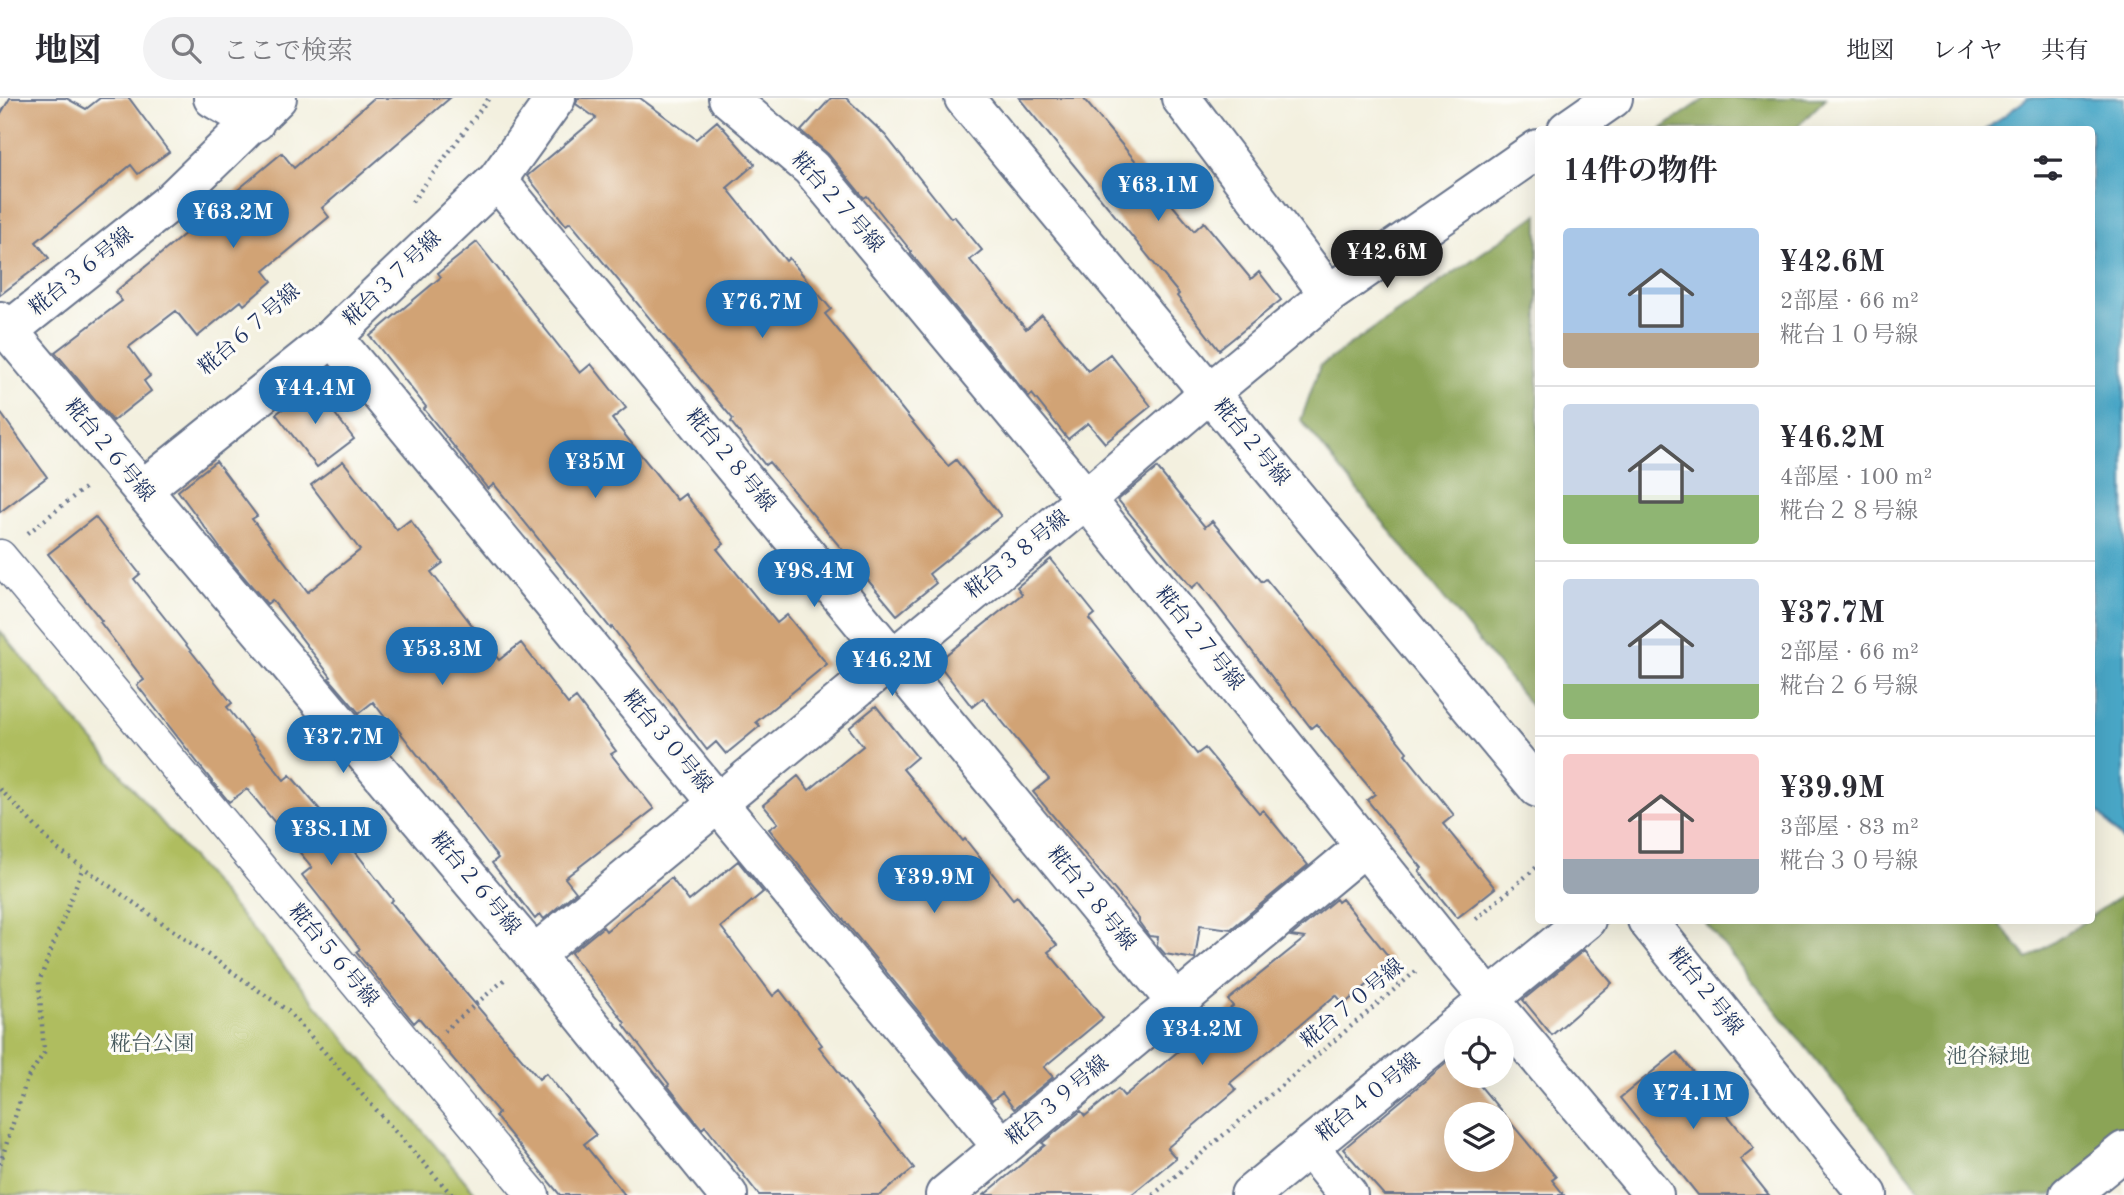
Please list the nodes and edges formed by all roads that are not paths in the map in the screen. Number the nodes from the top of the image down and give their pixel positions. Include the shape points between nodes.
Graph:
1 (213, 98) edge
2 (556, 98) edge
3 (728, 98) edge
4 (964, 98) edge
5 (1181, 98) edge
6 (1613, 98) edge
7 (266, 110) edge
8 (1573, 126) edge
9 (1535, 151) edge
10 (497, 180) junction
11 (1329, 294) junction
12 (4, 326) edge
13 (333, 337) junction
14 (1209, 393) junction
15 (142, 490) junction
16 (1086, 499) junction
17 (11, 547) edge
18 (893, 657) junction
19 (1535, 784) edge
20 (719, 804) junction
21 (1365, 846) junction
22 (1581, 924) edge
23 (1650, 924) edge
24 (534, 955) junction
25 (1489, 999) junction
26 (1176, 1002) junction
27 (1002, 1147) junction
28 (1309, 1147) junction
29 (2124, 1152) edge
30 (2072, 1194) edge
31 (533, 1195) edge
32 (727, 1195) edge
33 (945, 1195) edge
34 (1250, 1195) edge
35 (1348, 1195) edge
36 (1654, 1195) edge
37 (1868, 1195) edge

1 - 7 street
2 - 10 street, 糀台３７号線
3 - 16 street, 糀台２７号線 via 811,168
4 - 14 street, 糀台２号線
5 - 11 street
6 - 8 street
7 - 12 street, 糀台３６号線 via 169,203
9 - 11 street, 糀台３８号線
10 - 13 street, 糀台３７号線
10 - 18 street, 糀台２８号線
11 - 14 street, 糀台３８号線
12 - 15 street, 糀台２６号線
13 - 15 street, 糀台３７号線
13 - 20 street, 糀台３０号線
14 - 16 street, 糀台３８号線
14 - 19 street, 糀台２号線
15 - 24 street, 糀台２６号線
16 - 18 street, 糀台３８号線
16 - 21 street, 糀台２７号線
17 - 31 street, 糀台５６号線 via 415,1055
18 - 20 street, 糀台３８号線
18 - 26 street, 糀台２８号線
20 - 24 street, 糀台３８号線
20 - 27 street, 糀台３０号線
21 - 25 street, 糀台２７号線
21 - 26 street, 糀台３９号線
22 - 25 street, 糀台４０号線
23 - 37 street, 糀台２号線
24 - 32 street, 糀台２６号線
25 - 28 street, 糀台４０号線
25 - 36 street, 糀台２７号線
26 - 27 street, 糀台３９号線
27 - 33 street, 糀台３９号線
28 - 34 street, 糀台４０号線
28 - 35 street
29 - 30 street

